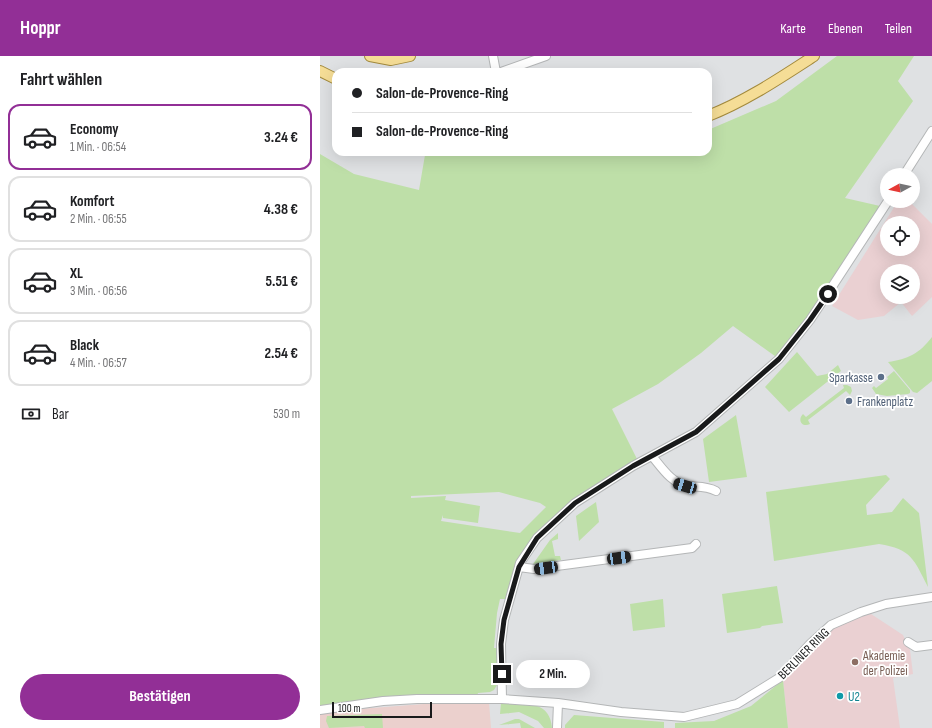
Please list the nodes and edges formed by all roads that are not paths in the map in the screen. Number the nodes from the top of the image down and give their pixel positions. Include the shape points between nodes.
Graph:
1 (370, 56) edge
2 (410, 56) edge
3 (493, 56) edge
4 (546, 56) edge
5 (814, 56) edge
6 (495, 68) edge
7 (512, 68) edge
8 (320, 70) edge
9 (332, 78) edge
10 (712, 114) edge
11 (932, 131) edge
12 (908, 168) edge
13 (883, 208) edge
14 (652, 456) junction
15 (716, 491) dead end
16 (696, 544) dead end
17 (519, 567) junction
18 (932, 597) edge
19 (908, 642) dead end
20 (932, 645) edge
21 (502, 699) junction
22 (558, 703) junction
23 (320, 710) edge
24 (557, 728) edge

1 - 2 main road via 392,60
3 - 6 street
4 - 7 street
5 - 10 main road via 759,91
8 - 9 main road
11 - 12 street
13 - 14 street via 810,320 779,359 696,432
14 - 15 street via 677,484
14 - 17 street via 575,503 537,538
16 - 17 street via 692,548 530,570
17 - 21 street via 504,620 501,644
18 - 22 street, BERLINER RING via 886,604 831,625 779,678 737,704 684,717
19 - 20 street via 916,647
21 - 22 street, BERLINER RING
21 - 23 street, BERLINER RING via 417,699
22 - 24 street

